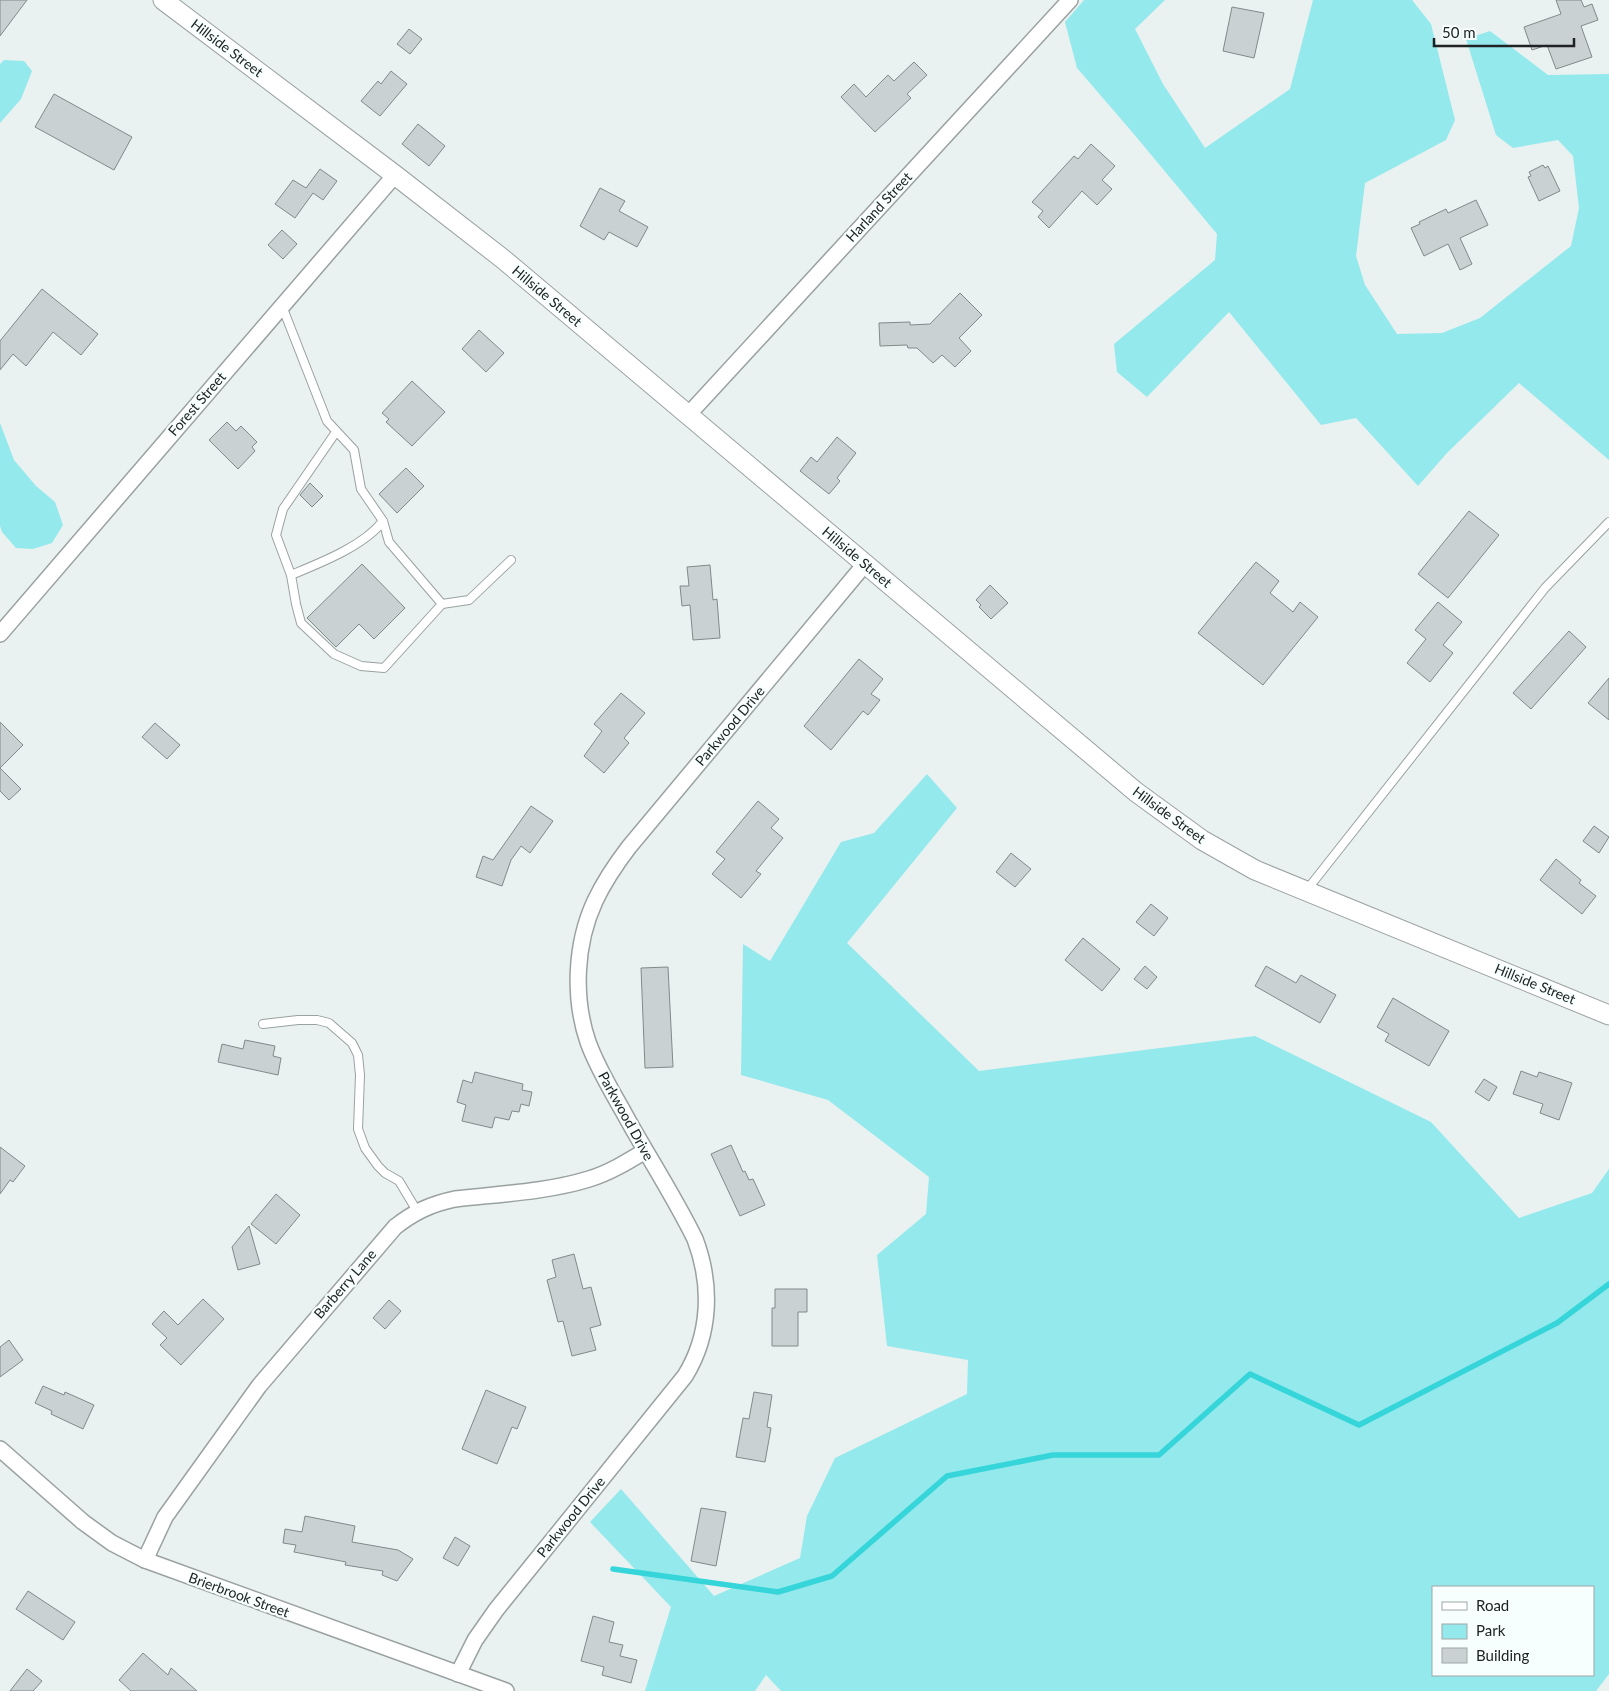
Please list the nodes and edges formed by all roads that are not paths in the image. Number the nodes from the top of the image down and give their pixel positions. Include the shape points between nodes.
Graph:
1 (163, 0) edge
2 (1070, 0) edge
3 (395, 174) junction
4 (282, 306) junction
5 (688, 415) junction
6 (336, 432) junction
7 (384, 521) junction
8 (1609, 522) edge
9 (510, 560) dead end
10 (865, 564) junction
11 (291, 575) junction
12 (442, 604) junction
13 (0, 634) edge
14 (1306, 891) junction
15 (1609, 1015) edge
16 (263, 1024) dead end
17 (645, 1151) junction
18 (417, 1211) junction
19 (0, 1449) edge
20 (146, 1560) junction
21 (458, 1674) junction
22 (506, 1691) edge

1 - 3 street, Hillside Street
2 - 5 street, Harland Street
3 - 4 street, Forest Street
3 - 5 street, Hillside Street via 510,265
4 - 6 lane via 326,421
4 - 13 street, Forest Street
5 - 10 street, Hillside Street
6 - 7 lane via 354,450 361,489
6 - 11 lane via 283,509 276,535
7 - 11 lane via 375,532 327,560
7 - 12 lane via 389,542
8 - 14 lane via 1545,588
9 - 12 lane via 470,600
10 - 14 street, Hillside Street via 1136,792 1184,828 1255,870
10 - 17 street, Parkwood Drive via 629,847 604,884 587,920 578,974 583,1026 602,1074
11 - 12 lane via 301,623 334,654 361,666 384,668
14 - 15 street, Hillside Street
16 - 18 lane via 317,1020 329,1023 352,1043 358,1054 358,1129 363,1142 378,1166 399,1181
17 - 18 street, Barberry Lane via 589,1179 455,1199
17 - 21 street, Parkwood Drive via 700,1252 706,1284 704,1332 700,1347 675,1390 485,1624
18 - 20 street, Barberry Lane via 384,1238 259,1386 174,1503 157,1531
19 - 20 street, Brierbrook Street via 83,1522 112,1543
20 - 21 street, Brierbrook Street
21 - 22 street, Brierbrook Street

